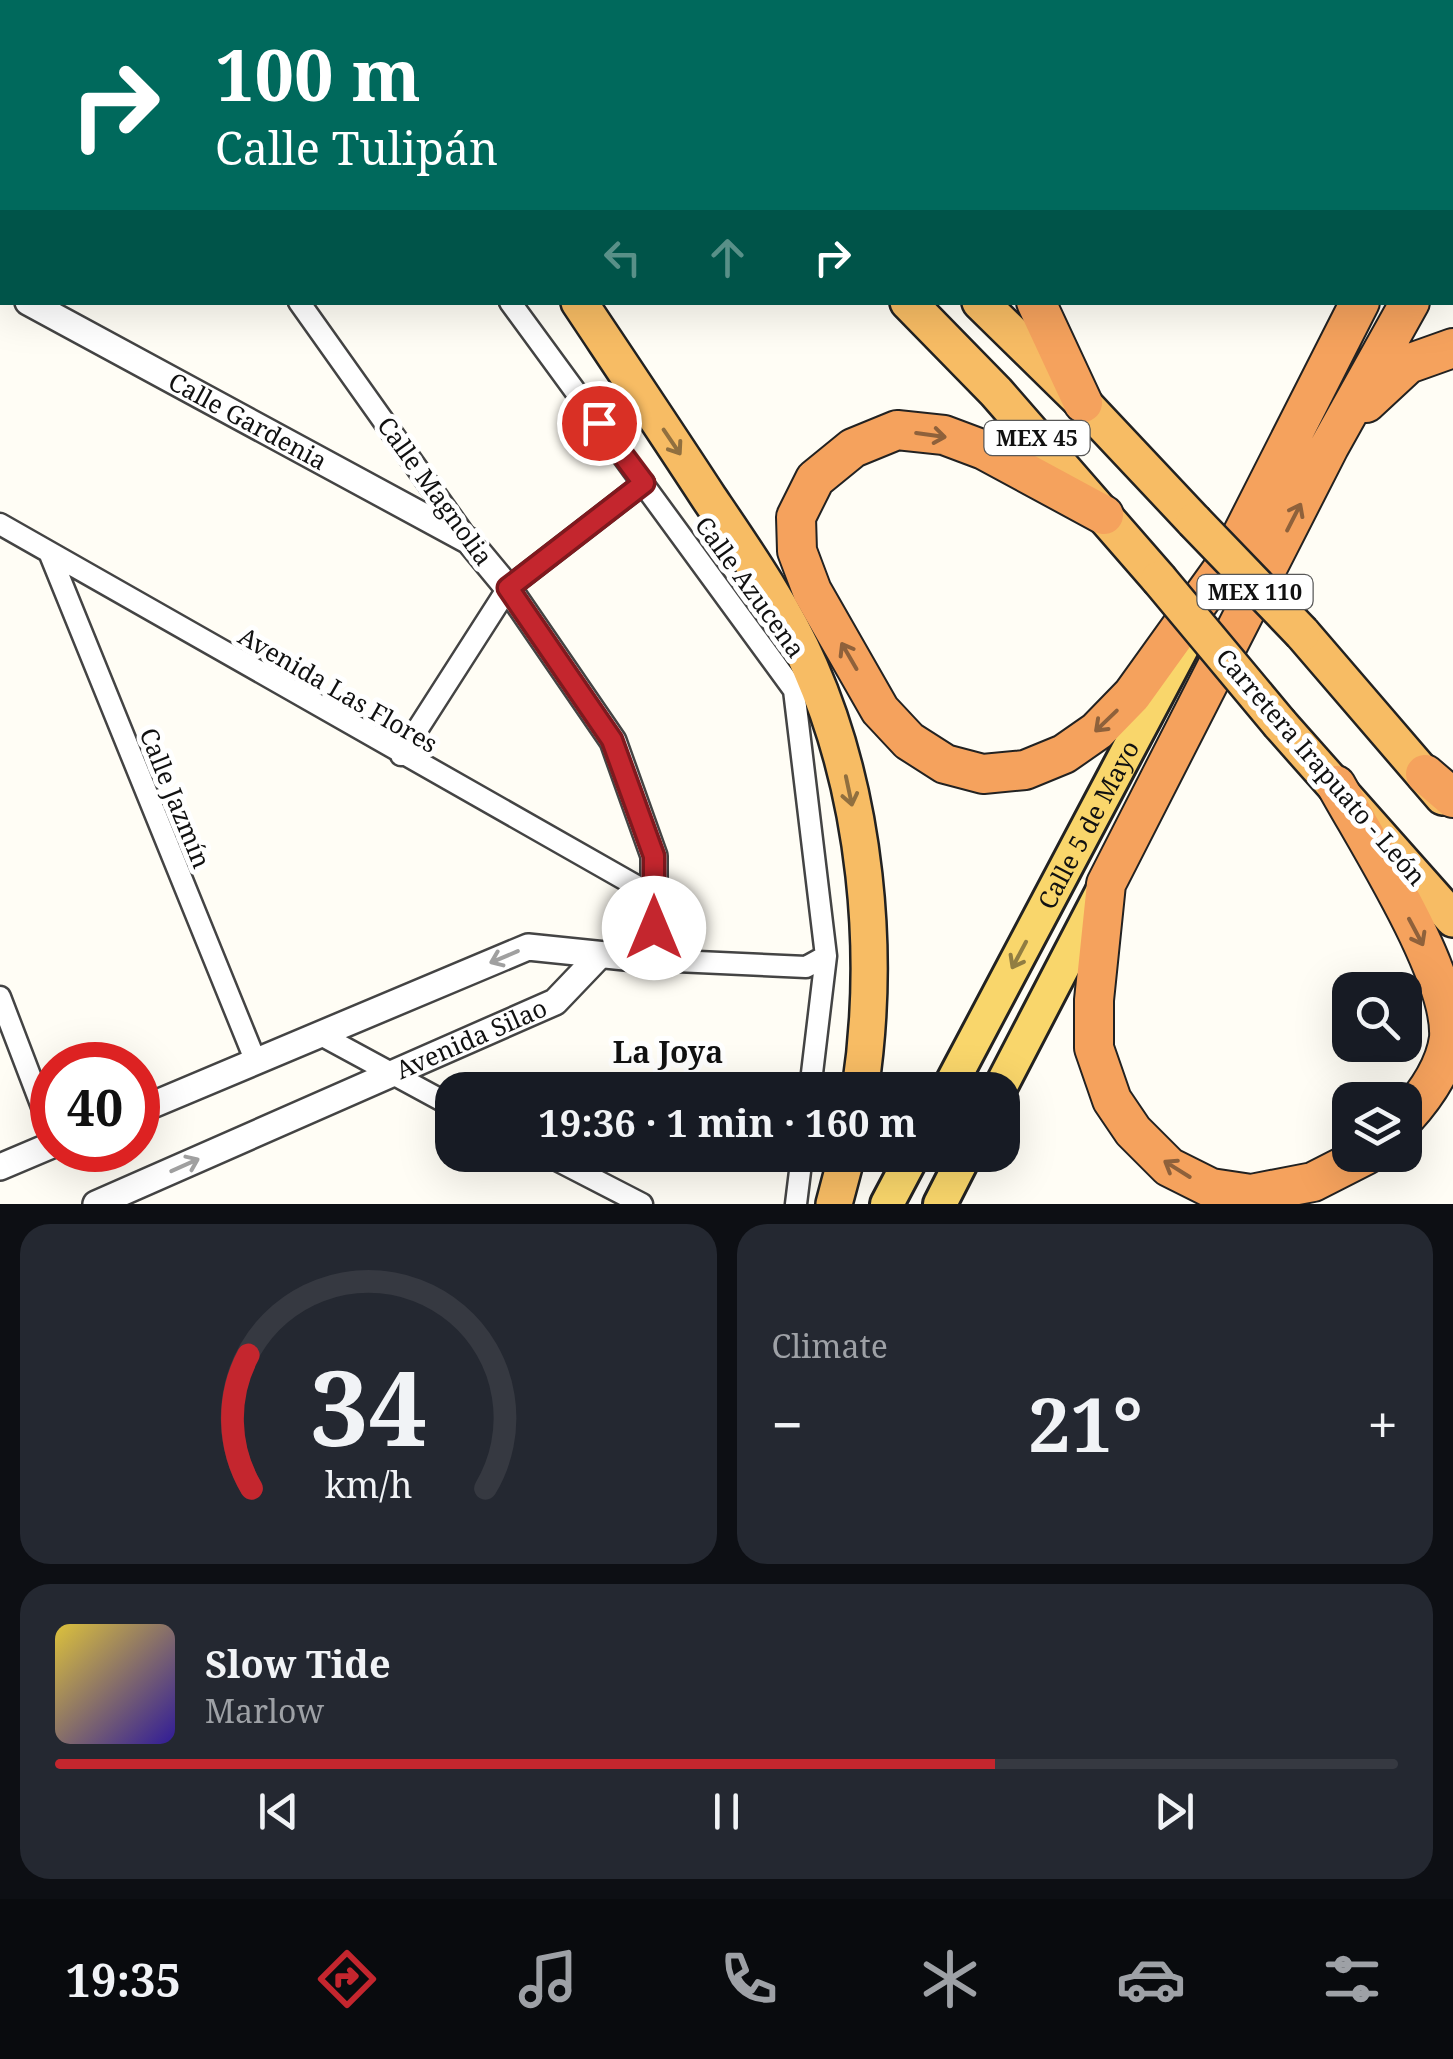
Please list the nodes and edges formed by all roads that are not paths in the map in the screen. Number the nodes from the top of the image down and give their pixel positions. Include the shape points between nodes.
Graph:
1 (34, 305) edge
2 (301, 305) edge
3 (512, 305) edge
4 (581, 305) edge
5 (911, 305) edge
6 (983, 305) edge
7 (1037, 305) edge
8 (1333, 305) edge
9 (1358, 305) edge
10 (1408, 305) edge
11 (1452, 347) edge
12 (1084, 403) junction
13 (1291, 433) junction
14 (1330, 447) junction
15 (644, 483) junction
16 (1104, 515) junction
17 (5, 532) edge
18 (469, 542) junction
19 (49, 552) junction
20 (1228, 560) junction
21 (508, 588) junction
22 (402, 755) junction
23 (1336, 785) junction
24 (1439, 786) edge
25 (1453, 809) edge
26 (1106, 884) junction
27 (654, 896) junction
28 (1453, 919) edge
29 (826, 956) junction
30 (598, 958) junction
31 (654, 960) junction
32 (0, 997) edge
33 (321, 1035) junction
34 (256, 1062) junction
35 (812, 1072) edge
36 (861, 1072) edge
37 (958, 1072) edge
38 (1008, 1072) edge
39 (390, 1074) junction
40 (30, 1075) edge
41 (435, 1097) edge
42 (1422, 1099) edge
43 (160, 1102) edge
44 (30, 1155) edge
45 (0, 1167) edge
46 (580, 1172) edge
47 (800, 1172) edge
48 (842, 1172) edge
49 (905, 1172) edge
50 (956, 1172) edge
51 (1333, 1172) edge
52 (96, 1204) edge
53 (642, 1204) edge
54 (796, 1204) edge
55 (834, 1204) edge
56 (888, 1204) edge
57 (940, 1204) edge

1 - 18 street, Calle Gardenia
2 - 18 street, Calle Magnolia
3 - 15 street, Calle Azucena
4 -> 36 highway via 771,595 809,664 837,737 864,899 868,979
5 - 16 highway, Carretera Irapuato - León / MEX 45
6 - 12 highway, MEX 45
7 - 12 highway
8 - 13 highway
9 - 13 highway, MEX 110
10 - 14 highway, MEX 110
11 - 14 highway via 1408,364
12 - 24 highway, MEX 45, bridge
13 - 20 highway, MEX 110
26 -> 14 highway, MEX 110
15 - 21 street
15 - 29 street, Calle Azucena via 794,690
20 -> 16 highway via 1132,695 1096,731 1024,770 982,774 909,741 880,710 812,591 798,551 796,517 815,479 853,448 897,430 944,435 984,450
16 - 23 highway, Carretera Irapuato - León / MEX 45, bridge
17 - 19 street, Avenida Las Flores
18 - 21 street, Calle Magnolia
19 - 22 street, Avenida Las Flores
19 - 34 street, Calle Jazmín
20 -> 37 main road, Calle 5 de Mayo
21 - 22 street
21 - 27 street, Calle Magnolia via 612,740 654,856
22 - 27 street, Avenida Las Flores
23 - 28 highway, Carretera Irapuato - León / MEX 45
23 -> 42 highway via 1444,991 1449,1038
24 - 25 highway, MEX 45
26 - 38 main road, Calle 5 de Mayo
51 -> 26 highway via 1251,1194 1210,1188 1169,1167 1132,1130 1112,1100 1094,1048
27 - 31 street, Calle Magnolia
29 - 31 street via 806,967
29 - 35 street, Calle Azucena
30 - 31 street
30 -> 33 street via 528,947
30 - 39 street, Avenida Silao via 555,1002
32 - 40 street
33 - 34 street
33 - 39 street
34 - 43 street
39 - 41 street
52 -> 39 street, Avenida Silao
44 - 45 street
46 - 53 street
47 - 54 street
48 - 55 highway
49 - 56 main road
50 - 57 main road

